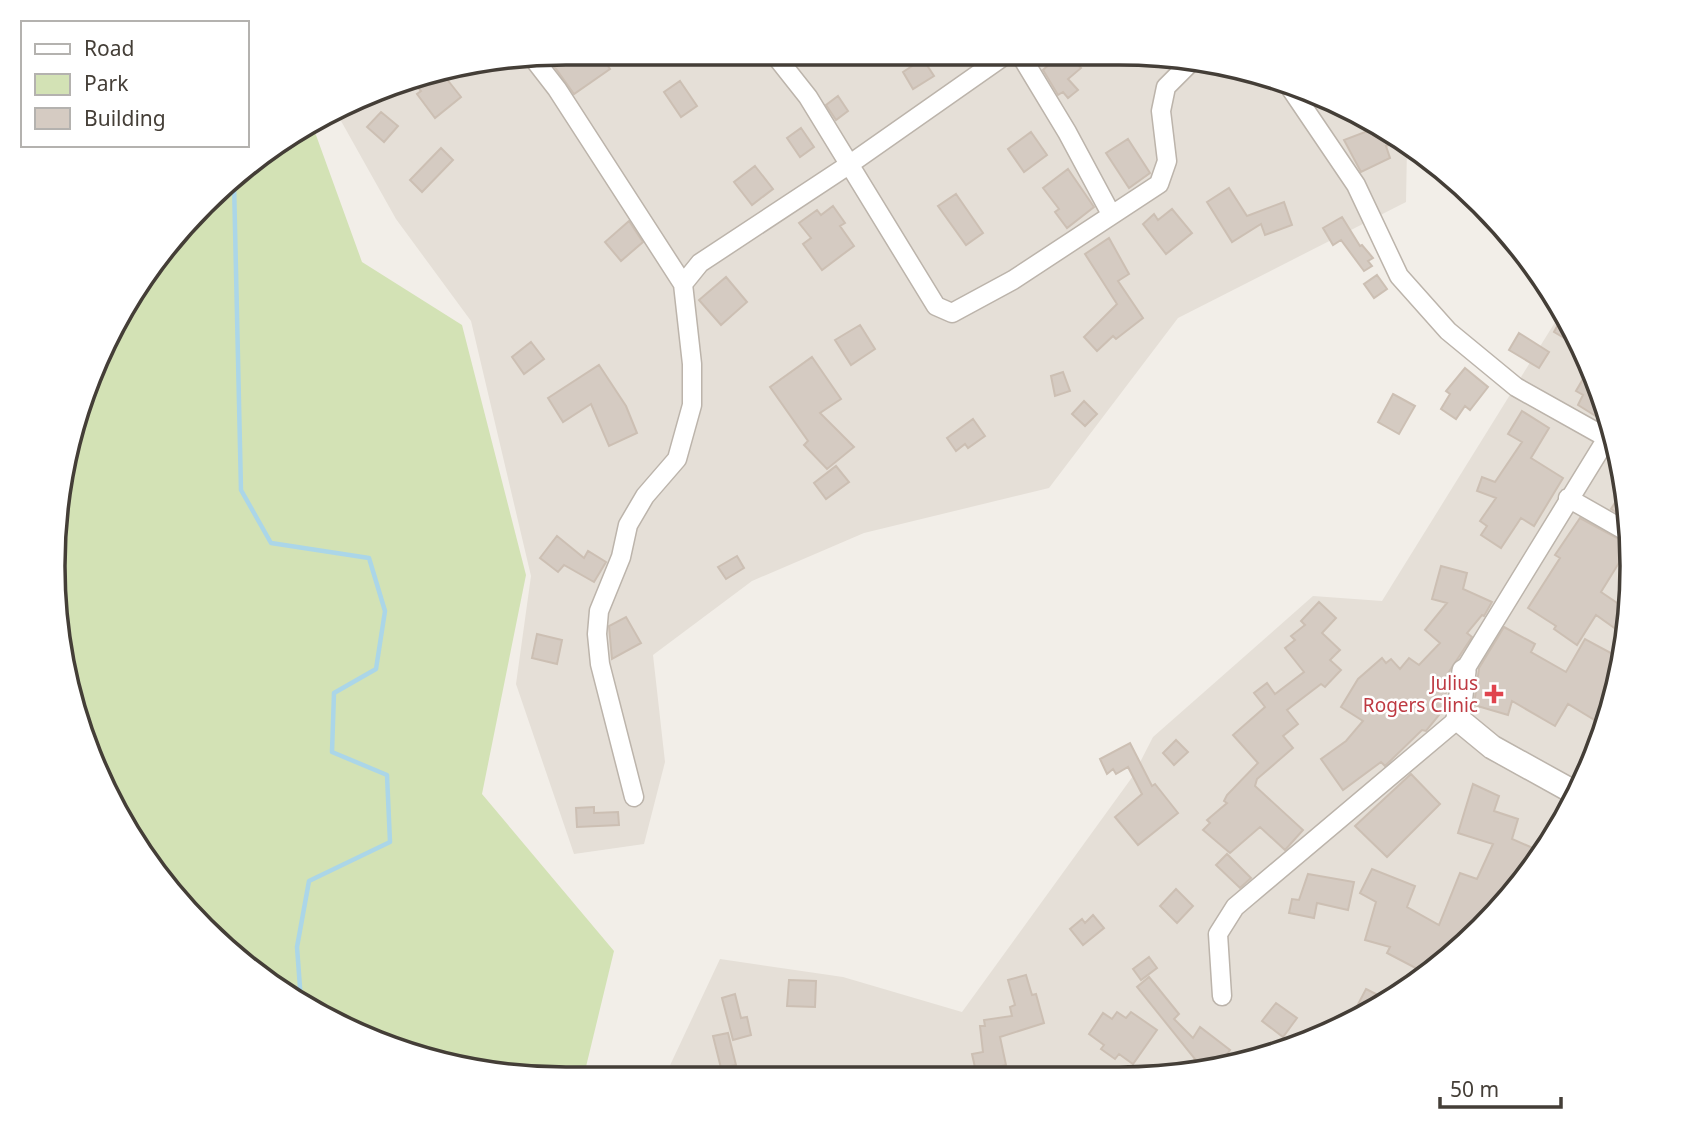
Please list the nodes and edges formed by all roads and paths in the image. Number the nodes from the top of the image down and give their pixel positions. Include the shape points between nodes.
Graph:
1 (782, 65) edge
2 (991, 65) edge
3 (1026, 65) edge
4 (539, 66) edge
5 (1184, 69) edge
6 (1297, 97) edge
7 (850, 164) junction
8 (1111, 214) junction
9 (683, 284) junction
10 (1601, 429) edge
11 (1604, 442) edge
12 (1568, 498) junction
13 (1618, 527) edge
14 (1465, 671) joint
15 (1458, 719) junction
16 (1568, 789) edge
17 (634, 797) dead end
18 (1222, 996) dead end

1 - 7 street
2 - 7 street
3 - 8 street
4 - 9 street
5 - 8 street via 1166,87 1161,111 1167,162 1159,184
6 - 10 street via 1356,185 1399,276 1448,331 1516,387
7 - 8 street via 936,306 952,313 1013,280
7 - 9 street via 699,263
9 - 17 street via 692,405 677,460 645,496 628,525 621,557 599,611 600,664
11 - 12 street
12 - 13 street
12 - 14 street
14 - 15 street
15 - 16 street via 1492,747
15 - 18 street via 1235,907 1218,934

